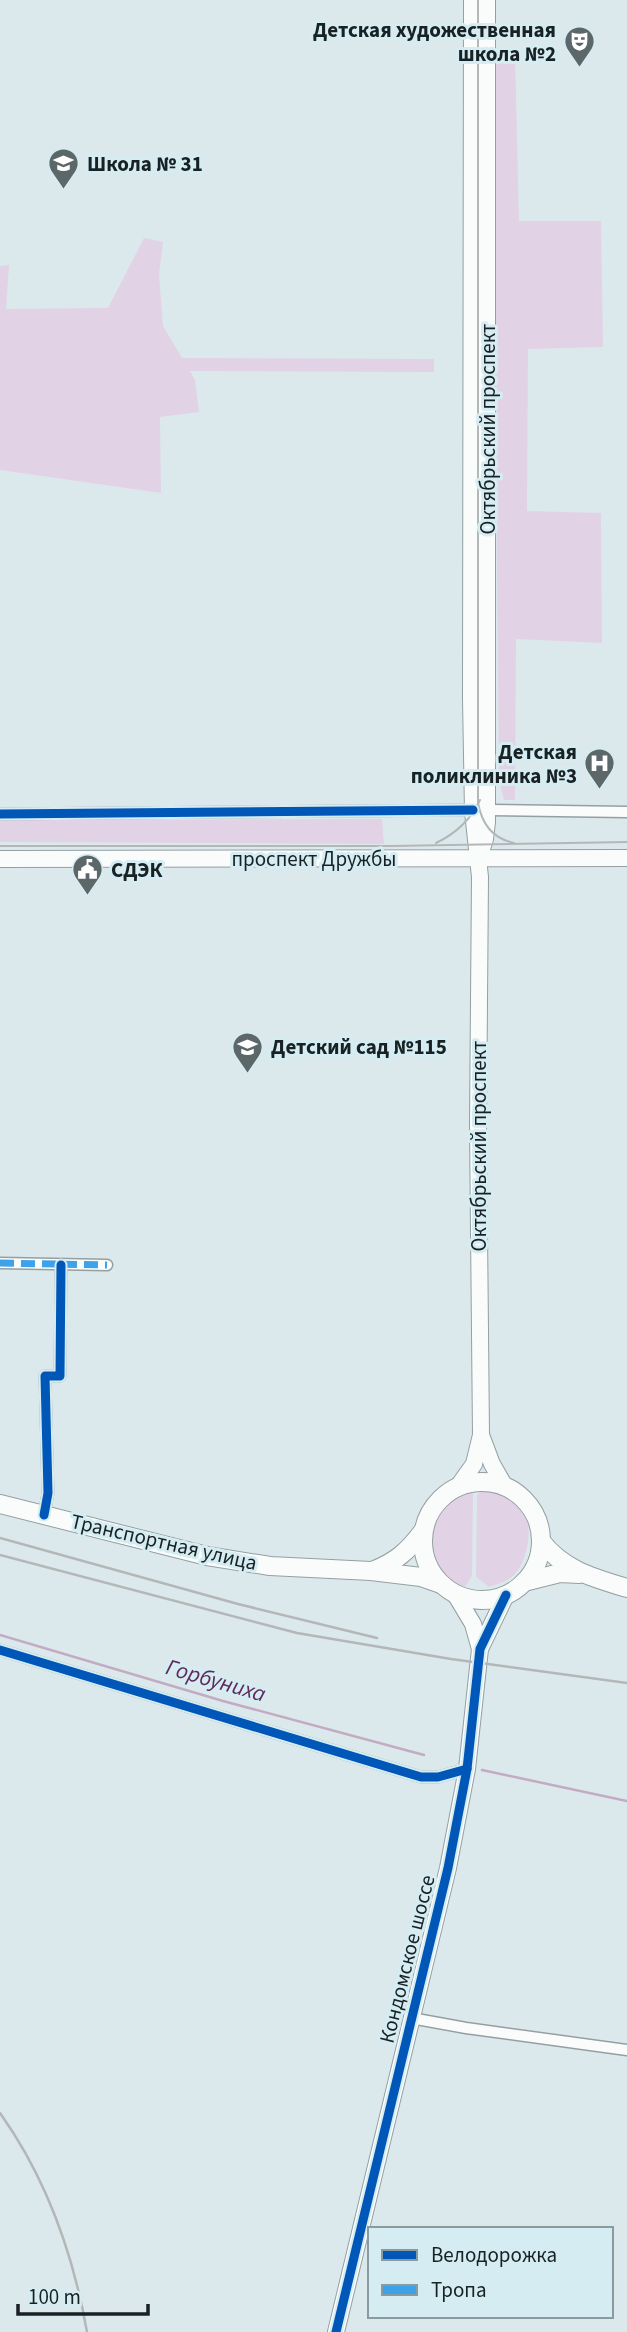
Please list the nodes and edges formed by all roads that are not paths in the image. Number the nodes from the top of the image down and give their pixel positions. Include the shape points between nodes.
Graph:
1 (472, 0) edge
2 (487, 0) edge
3 (480, 810) junction
4 (627, 812) edge
5 (0, 814) edge
6 (479, 857) junction
7 (627, 858) edge
8 (0, 859) edge
9 (0, 1263) edge
10 (61, 1265) junction
11 (107, 1265) dead end
12 (481, 1435) junction
13 (459, 1485) junction
14 (504, 1485) junction
15 (0, 1504) edge
16 (44, 1515) junction
17 (423, 1531) junction
18 (541, 1541) junction
19 (371, 1572) junction
20 (582, 1574) junction
21 (524, 1583) junction
22 (627, 1588) edge
23 (448, 1589) junction
24 (506, 1595) junction
25 (480, 1649) junction
26 (0, 1650) edge
27 (467, 1769) junction
28 (411, 2018) junction
29 (627, 2050) edge
30 (336, 2332) edge

1 - 3 main road, Октябрьский проспект
2 - 3 main road, Октябрьский проспект
3 - 4 street
3 - 5 street
3 - 6 main road, Октябрьский проспект via 485,839
6 - 7 main road, проспект Дружбы
6 - 8 main road, проспект Дружбы
6 - 12 main road, Октябрьский проспект
9 - 10 street
10 - 11 street
10 - 16 street via 60,1376 46,1376 48,1493
12 - 13 main road, Октябрьский проспект via 474,1464
12 - 14 main road, Октябрьский проспект
13 - 14 main road
13 - 17 main road via 429,1512
14 - 18 main road via 531,1507
15 - 16 main road, Транспортная улица
16 - 19 main road, Транспортная улица via 232,1561
17 - 19 main road via 407,1552
17 - 23 main road via 429,1569
18 - 20 main road via 551,1554
18 - 21 main road via 539,1556
19 - 23 main road, Транспортная улица via 421,1577
20 - 21 main road via 560,1573
20 - 22 main road
21 - 24 main road
23 - 24 main road via 471,1599
23 - 25 main road, Кондомское шоссе via 473,1624
24 - 25 main road, Кондомское шоссе
25 - 27 main road, Кондомское шоссе
26 - 27 street via 421,1777
27 - 28 main road, Кондомское шоссе
28 - 29 street
28 - 30 main road, Кондомское шоссе

